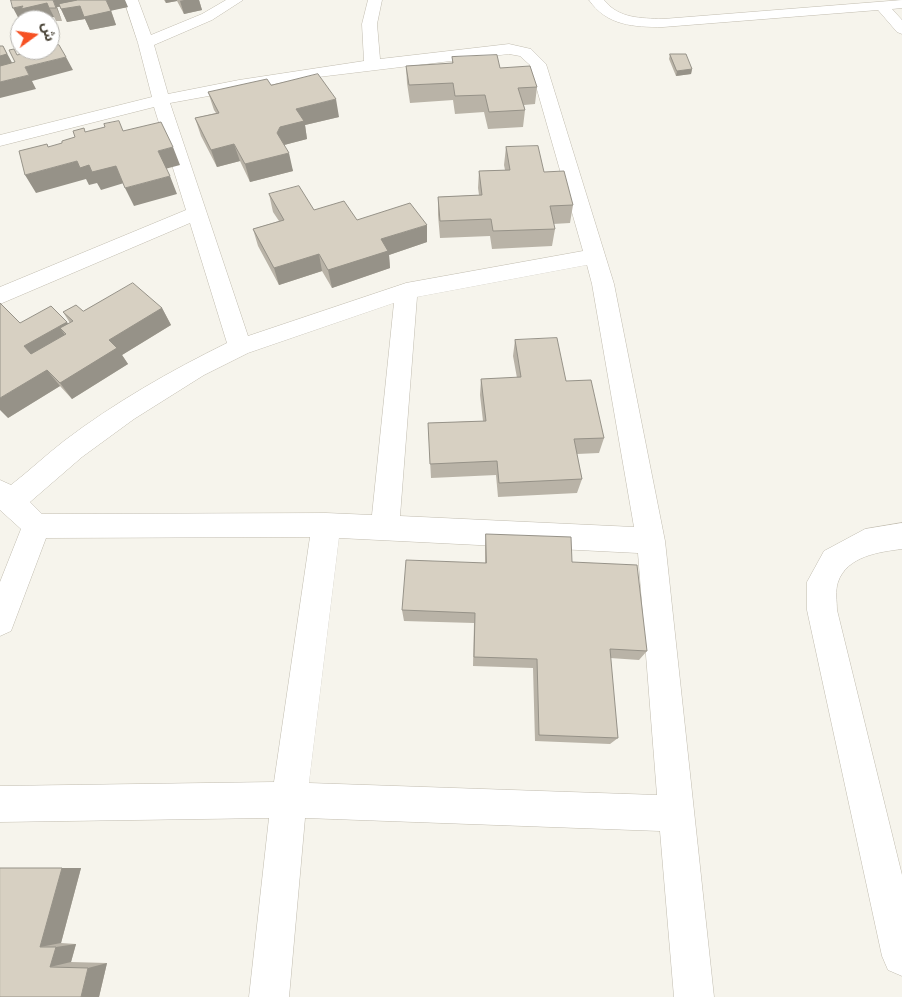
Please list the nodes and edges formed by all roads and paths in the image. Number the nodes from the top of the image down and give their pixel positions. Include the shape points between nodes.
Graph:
1 (131, 0) edge
2 (236, 0) edge
3 (374, 0) edge
4 (596, 0) edge
5 (755, 0) edge
6 (902, 4) edge
7 (881, 5) junction
8 (768, 13) junction
9 (902, 29) edge
10 (146, 43) junction
11 (373, 66) junction
12 (162, 100) junction
13 (0, 141) edge
14 (197, 213) junction
15 (594, 256) junction
16 (406, 291) junction
17 (0, 296) edge
18 (240, 346) junction
19 (5, 497) edge
20 (326, 525) junction
21 (36, 526) junction
22 (385, 526) junction
23 (902, 536) edge
24 (651, 541) junction
25 (0, 621) edge
26 (289, 800) junction
27 (0, 804) edge
28 (676, 814) junction
29 (902, 956) edge
30 (269, 997) edge
31 (694, 997) edge

1 - 10 street
2 - 10 street via 207,17
3 - 11 street via 369,12 368,33
4 - 8 street via 604,12 640,22 663,23
5 - 8 street
6 - 7 street
7 - 8 street
7 - 9 street
10 - 12 street
11 - 12 street via 272,79
11 - 15 street via 510,49 529,52 538,64
12 - 13 street
12 - 14 street
14 - 17 street
14 - 18 street
15 - 16 street
15 - 24 street via 603,284
16 - 18 street
16 - 22 street
18 - 19 street via 125,412
19 - 21 street
20 - 21 street
20 - 22 street
20 - 26 street
21 - 25 street
22 - 24 street
23 - 29 street via 866,542 834,560 822,582 822,610
24 - 28 street
26 - 27 street
26 - 28 street
26 - 30 street
28 - 31 street

